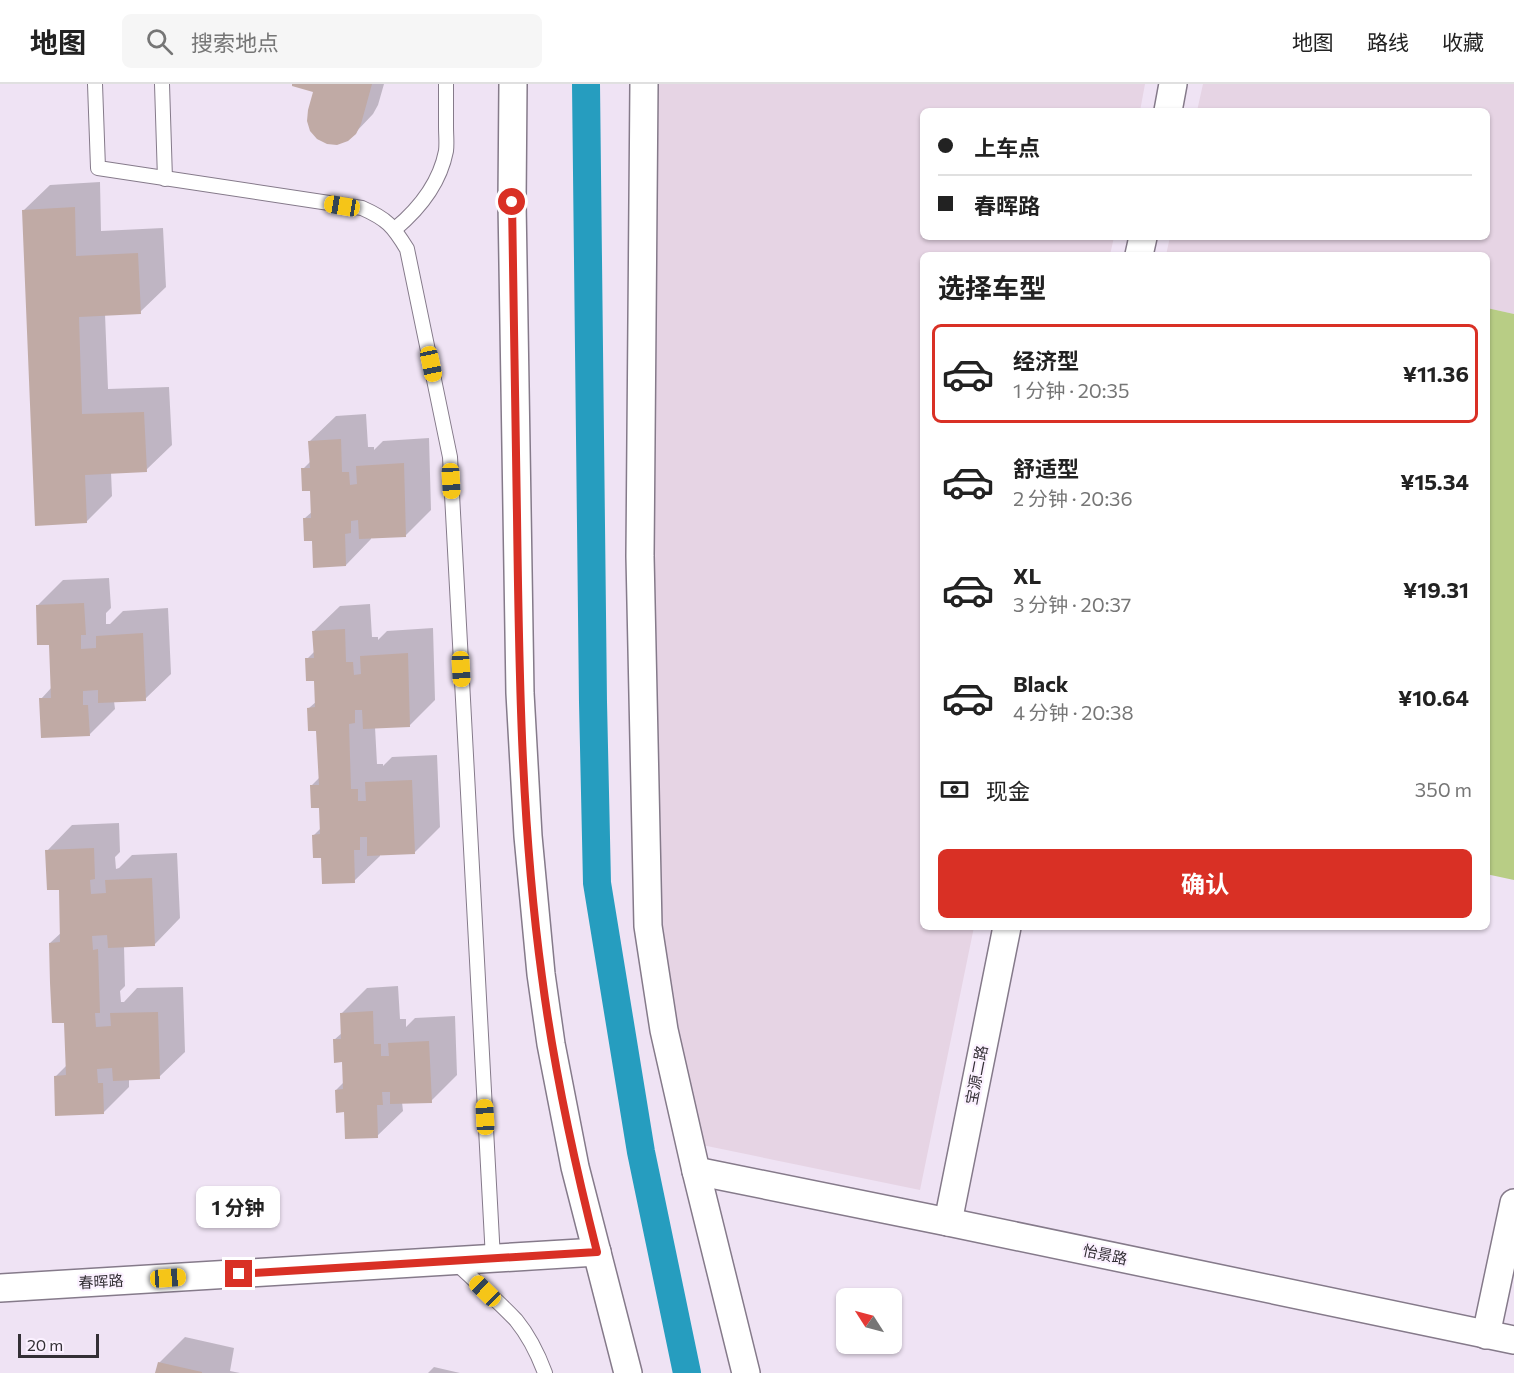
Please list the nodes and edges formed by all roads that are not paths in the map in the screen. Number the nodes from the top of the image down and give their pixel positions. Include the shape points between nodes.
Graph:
1 (95, 84) edge
2 (162, 84) edge
3 (446, 84) edge
4 (513, 84) edge
5 (644, 84) edge
6 (1173, 84) edge
7 (1169, 108) edge
8 (165, 179) junction
9 (395, 229) junction
10 (1005, 930) edge
11 (696, 1171) junction
12 (1514, 1203) edge
13 (948, 1222) junction
14 (597, 1252) junction
15 (493, 1259) junction
16 (455, 1261) junction
17 (0, 1288) edge
18 (1486, 1335) junction
19 (1514, 1340) edge
20 (545, 1373) edge
21 (628, 1373) edge
22 (746, 1373) edge

1 - 8 lane via 98,168
2 - 8 lane
3 - 9 lane via 446,150 441,168 422,202
4 - 14 street via 520,693 528,836 551,1044 575,1167
5 - 11 street via 640,556 648,926 664,1030
6 - 7 street
8 - 9 lane via 362,208
9 - 15 lane via 407,249 450,457
10 - 13 street, 宝源二路
11 - 13 street, 怡景路
11 - 22 street
12 - 18 street
13 - 18 street, 怡景路
14 - 15 street, 春晖路
14 - 21 street
15 - 16 street, 春晖路
16 - 17 street, 春晖路
16 - 20 lane via 516,1320
18 - 19 street, 怡景路

